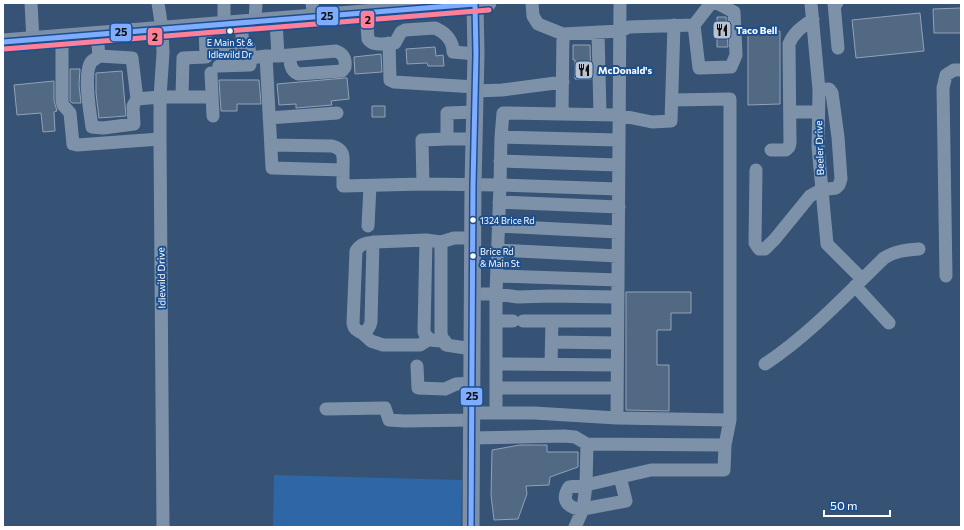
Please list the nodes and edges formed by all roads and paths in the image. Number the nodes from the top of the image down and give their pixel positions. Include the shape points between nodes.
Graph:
1 (31, 3) edge
2 (158, 3) edge
3 (224, 3) edge
4 (256, 3) edge
5 (532, 3) edge
6 (620, 3) edge
7 (711, 3) edge
8 (717, 3) edge
9 (811, 3) edge
10 (837, 3) edge
11 (470, 4) edge
12 (393, 7) edge
13 (343, 9) edge
14 (413, 9) junction
15 (313, 10) edge
16 (366, 13) junction
17 (813, 19) junction
18 (276, 20) junction
19 (248, 22) junction
20 (224, 24) junction
21 (674, 24) junction
22 (694, 25) junction
23 (205, 26) junction
24 (162, 29) junction
25 (414, 30) junction
26 (620, 31) junction
27 (598, 32) junction
28 (97, 34) junction
29 (563, 34) junction
30 (62, 37) junction
31 (33, 40) junction
32 (3, 42) edge
33 (389, 43) junction
34 (219, 48) dead end
35 (838, 48) dead end
36 (246, 52) junction
37 (476, 54) junction
38 (99, 56) junction
39 (278, 56) junction
40 (961, 70) edge
41 (563, 82) junction
42 (475, 89) junction
43 (819, 90) junction
44 (160, 96) junction
45 (182, 97) junction
46 (212, 97) junction
47 (137, 99) junction
48 (672, 100) junction
49 (475, 112) junction
50 (790, 112) junction
51 (818, 112) junction
52 (337, 113) dead end
53 (562, 114) junction
54 (600, 114) junction
55 (618, 114) junction
56 (213, 116) dead end
57 (269, 118) junction
58 (501, 137) junction
59 (160, 138) junction
60 (447, 139) junction
61 (474, 139) junction
62 (618, 140) junction
63 (271, 145) junction
64 (771, 150) dead end
65 (500, 162) junction
66 (618, 165) junction
67 (343, 170) junction
68 (756, 170) dead end
69 (423, 184) junction
70 (473, 185) junction
71 (500, 185) junction
72 (370, 186) junction
73 (618, 189) junction
74 (821, 190) junction
75 (499, 202) junction
76 (619, 207) junction
77 (368, 226) dead end
78 (498, 226) junction
79 (618, 232) junction
80 (473, 238) junction
81 (426, 240) junction
82 (373, 242) junction
83 (441, 242) junction
84 (918, 249) dead end
85 (497, 250) junction
86 (618, 256) junction
87 (496, 276) junction
88 (946, 276) dead end
89 (618, 280) junction
90 (858, 283) junction
91 (472, 294) junction
92 (496, 294) junction
93 (617, 297) junction
94 (496, 321) junction
95 (552, 321) junction
96 (617, 321) junction
97 (889, 323) dead end
98 (362, 333) junction
99 (429, 339) junction
100 (445, 341) junction
101 (552, 342) junction
102 (617, 343) junction
103 (472, 349) junction
104 (496, 364) junction
105 (551, 364) junction
106 (765, 364) dead end
107 (617, 365) junction
108 (417, 366) dead end
109 (472, 383) junction
110 (496, 388) junction
111 (617, 388) junction
112 (326, 409) dead end
113 (496, 413) junction
114 (472, 416) junction
115 (617, 418) junction
116 (730, 420) junction
117 (472, 438) junction
118 (587, 444) junction
119 (725, 445) junction
120 (620, 477) junction
121 (586, 485) junction
122 (583, 509) junction
123 (163, 527) edge
124 (471, 527) edge
125 (575, 527) edge

1 - 31 street
2 - 24 street, Idlewild Drive
3 - 20 street
4 - 19 street
5 - 29 street via 533,16 538,24
6 - 26 street
7 - 22 street
8 - 22 street via 734,12 736,55 731,67 699,68
9 - 17 street, Beeler Drive
10 - 35 street via 834,3
11 - 14 main road
11 - 37 main road
12 - 14 main road
12 - 16 main road
13 - 15 main road
13 - 16 main road
14 - 25 street
15 - 18 main road
16 - 33 street via 370,43
17 - 43 street, Beeler Drive
17 - 50 street via 798,30 789,44
18 - 19 main road
18 - 39 street
19 - 20 main road
19 - 36 street
20 - 23 main road
21 - 22 street
21 - 26 street via 629,27
21 - 48 street
23 - 24 main road
23 - 45 street via 206,57 183,58
24 - 28 main road
24 - 44 street, Idlewild Drive
25 - 33 street via 401,32 395,43
25 - 37 street via 435,28 453,44 452,52
26 - 27 street
26 - 55 street
27 - 29 street
27 - 54 street
28 - 30 main road
28 - 38 street
29 - 41 street
30 - 31 main road
30 - 59 street via 63,105 70,113 73,144
31 - 32 main road
33 - 42 street via 390,80
34 - 36 street
36 - 39 street
36 - 46 street via 250,65 215,70
37 - 42 main road
38 - 47 street via 132,58
38 - 47 street via 92,62 87,84 92,127 134,124 133,106
39 - 57 street
40 - 88 street via 954,70 946,75 942,88
41 - 42 street via 502,90
41 - 53 street
42 - 49 main road
43 - 51 street, Beeler Drive
43 - 74 street via 829,89 832,92 841,179 836,188
44 - 45 street
44 - 47 street
44 - 59 street, Idlewild Drive
45 - 46 street
46 - 56 street
48 - 55 street via 671,121 652,122
48 - 116 street via 730,99
49 - 60 street via 447,113
49 - 61 main road
50 - 51 street
50 - 64 street via 789,147 786,150
51 - 74 street, Beeler Drive
52 - 57 street
53 - 54 street
53 - 58 street via 503,114
54 - 55 street
55 - 62 street
57 - 63 street
58 - 62 street
58 - 65 street
59 - 123 street, Idlewild Drive
60 - 61 street
60 - 69 street via 422,140
61 - 70 main road
62 - 66 street
63 - 67 street via 338,147 343,154
63 - 67 street via 272,168
65 - 66 street
65 - 71 street
66 - 73 street
67 - 72 street via 343,186
68 - 74 street via 754,233 755,244 759,249 765,249 810,196
69 - 70 street
69 - 72 street
70 - 71 street
70 - 80 main road
71 - 73 street
71 - 75 street
72 - 77 street
73 - 76 street
74 - 90 street, Beeler Drive via 827,244
75 - 76 street
75 - 78 street
76 - 79 street
78 - 79 street
78 - 85 street
79 - 86 street
80 - 83 street via 454,238
80 - 91 main road
81 - 82 street
81 - 83 street
81 - 99 street via 424,332
82 - 98 street via 371,322 367,331
82 - 98 street via 359,246 356,251 353,322 356,331
83 - 100 street via 442,335
84 - 90 street via 892,253
85 - 86 street
85 - 87 street
86 - 89 street
87 - 89 street
87 - 92 street
89 - 93 street
90 - 97 street, Beeler Drive
90 - 106 street via 803,335
91 - 92 street
91 - 103 main road
92 - 93 street via 518,297
92 - 94 street
93 - 96 street
94 - 95 street
94 - 104 street
95 - 96 street
95 - 101 street
96 - 102 street
98 - 99 street via 371,341 383,345 420,345
99 - 100 street
100 - 103 street via 446,345
101 - 102 street
101 - 105 street
102 - 107 street
103 - 109 main road
104 - 105 street
104 - 110 street
105 - 107 street
107 - 111 street
108 - 109 street via 418,388 445,388
109 - 114 main road
110 - 111 street
110 - 113 street
111 - 115 street
112 - 114 street via 385,408 389,420 404,422
113 - 114 street
113 - 115 street
114 - 117 main road
115 - 116 street
116 - 119 street
117 - 118 street via 564,436 575,437
117 - 124 main road
118 - 119 street
118 - 121 street
119 - 120 street via 724,470 651,470
120 - 121 street
120 - 122 street via 626,501
121 - 122 street
121 - 122 street via 568,487 565,492 569,505 575,509
122 - 125 street

